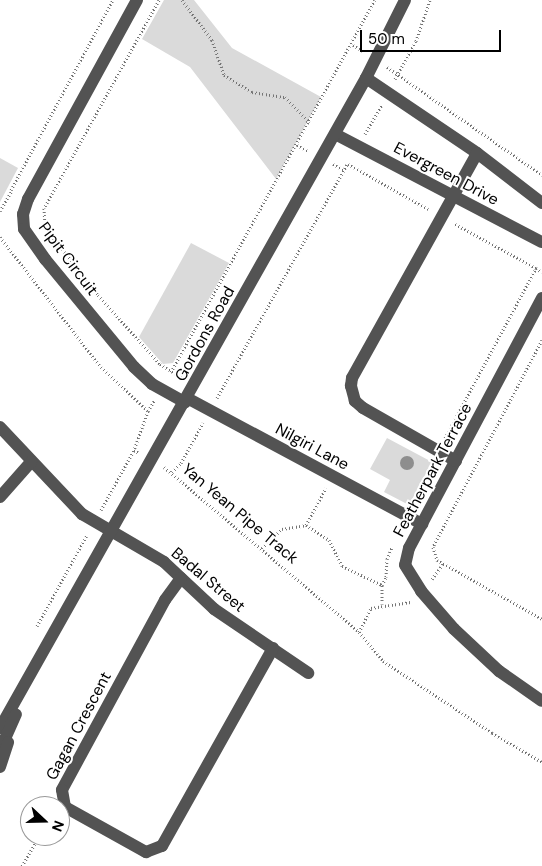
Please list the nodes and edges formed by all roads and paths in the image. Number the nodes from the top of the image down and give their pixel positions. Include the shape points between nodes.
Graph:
1 (113, 0) edge
2 (137, 0) edge
3 (159, 0) edge
4 (182, 0) edge
5 (375, 0) edge
6 (405, 0) edge
7 (430, 0) edge
8 (377, 60) junction
9 (398, 74) junction
10 (366, 78) junction
11 (389, 92) junction
12 (309, 122) junction
13 (335, 134) junction
14 (358, 146) junction
15 (477, 153) junction
16 (348, 164) junction
17 (542, 175) edge
18 (11, 190) dead end
19 (452, 197) junction
20 (542, 203) edge
21 (442, 217) junction
22 (0, 237) edge
23 (542, 242) edge
24 (536, 268) junction
25 (542, 272) edge
26 (542, 298) edge
27 (542, 340) edge
28 (239, 358) dead end
29 (171, 371) junction
30 (195, 384) junction
31 (161, 390) junction
32 (186, 400) junction
33 (148, 411) junction
34 (0, 427) edge
35 (134, 450) junction
36 (438, 451) junction
37 (153, 460) junction
38 (456, 461) junction
39 (32, 462) junction
40 (333, 476) junction
41 (0, 497) edge
42 (94, 522) junction
43 (422, 524) junction
44 (306, 525) junction
45 (110, 531) junction
46 (262, 548) junction
47 (181, 578) junction
48 (421, 591) junction
49 (382, 604) junction
50 (542, 619) edge
51 (359, 632) junction
52 (33, 634) dead end
53 (273, 648) junction
54 (308, 672) dead end
55 (29, 682) junction
56 (542, 701) edge
57 (20, 704) junction
58 (0, 728) edge
59 (0, 750) edge
60 (542, 762) edge
61 (0, 767) edge
62 (33, 846) edge
63 (22, 866) edge

1 - 18 path
2 - 31 street, Pipit Circuit via 23,214 24,228 45,259 134,367
3 - 29 path via 44,208 45,227 98,295 160,364
4 - 12 path via 212,40 224,75 252,92 285,98
5 - 12 path
6 - 8 street, Gordons Road
7 - 9 path via 416,42
8 - 9 path
8 - 10 street, Gordons Road
9 - 11 path
9 - 17 path
10 - 11 street, Evergreen Drive
10 - 13 street, Gordons Road
11 - 14 path
11 - 15 street, Evergreen Drive
12 - 29 path
13 - 14 street, Evergreen Drive
13 - 30 street, Gordons Road
14 - 16 path
14 - 19 street, Evergreen Drive
15 - 19 street
15 - 20 street, Evergreen Drive
16 - 21 path
16 - 28 path
19 - 21 street
19 - 23 street, Evergreen Drive
21 - 24 path
21 - 36 street via 352,378 351,386 356,401 363,408
22 - 33 path via 101,367
24 - 25 path
24 - 36 path
26 - 38 street, Featherpark Terrace
27 - 50 path via 433,547 438,560
29 - 30 path
29 - 31 path
30 - 32 street, Gordons Road
31 - 32 street, Pipit Circuit
31 - 33 path
32 - 37 street, Gordons Road
32 - 40 street, Nilgiri Lane
33 - 35 path
34 - 39 street, Badal Street
35 - 37 path, Yan Yean Pipe Track
35 - 42 path
36 - 38 street
37 - 45 street, Gordons Road
37 - 46 path, Yan Yean Pipe Track via 176,475
38 - 43 street, Featherpark Terrace
39 - 41 street
39 - 42 street, Badal Street via 58,492
40 - 43 street, Nilgiri Lane
40 - 44 path
42 - 45 street, Badal Street
42 - 52 path
43 - 48 street, Featherpark Terrace via 409,548 405,566
44 - 46 path via 282,529
44 - 49 path via 329,540 342,566 382,585
45 - 47 street, Badal Street via 164,562
45 - 55 street, Gordons Road
46 - 51 path, Yan Yean Pipe Track
47 - 53 street, Badal Street via 214,610
47 - 53 street, Gagan Crescent via 165,600 62,790 65,807 146,852 162,846
48 - 49 path via 410,603
48 - 56 street, Featherpark Terrace via 481,655
49 - 51 path via 371,608
51 - 60 path, Yan Yean Pipe Track via 383,661
53 - 54 street, Badal Street
55 - 57 street, Gordons Road
55 - 58 street, Gordons Road
57 - 59 street, Gordons Road
57 - 61 street
62 - 63 path

